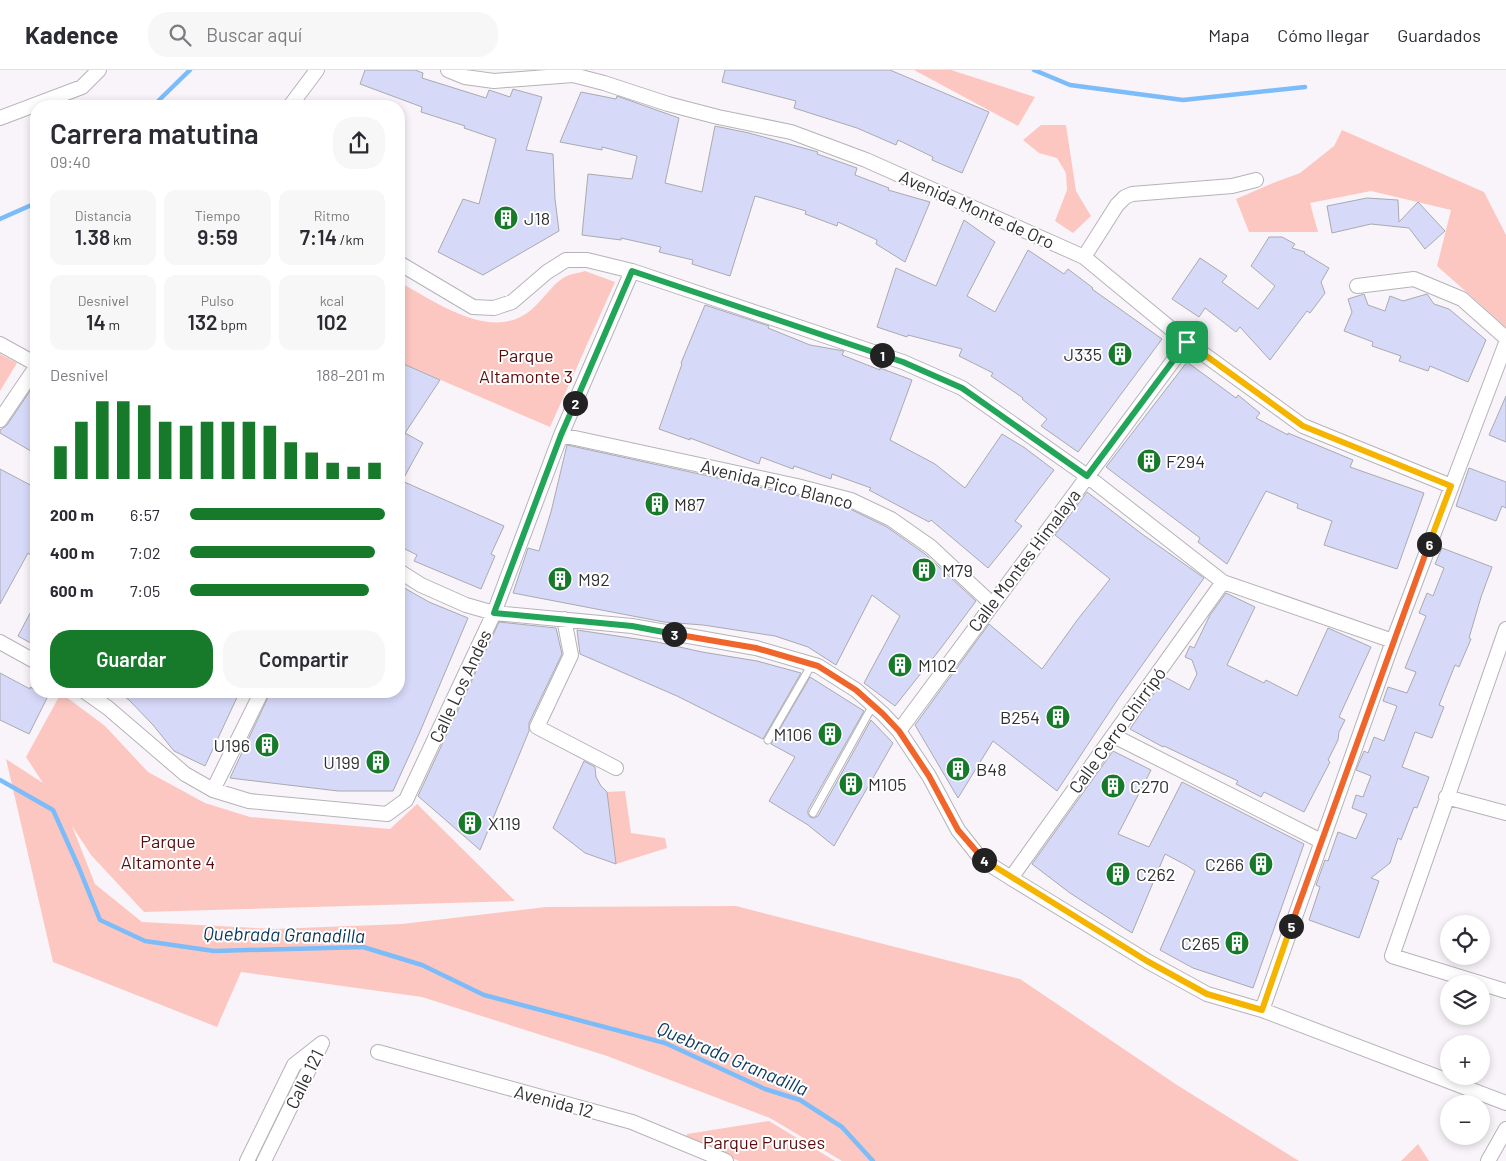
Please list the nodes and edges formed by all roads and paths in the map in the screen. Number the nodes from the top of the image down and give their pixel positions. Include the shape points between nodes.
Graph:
1 (99, 70) edge
2 (317, 70) edge
3 (448, 70) edge
4 (46, 100) edge
5 (294, 100) edge
6 (30, 106) edge
7 (0, 118) edge
8 (1256, 180) dead end
9 (1084, 257) junction
10 (405, 267) edge
11 (632, 271) junction
12 (1357, 286) dead end
13 (1506, 338) edge
14 (1187, 342) junction
15 (1506, 343) edge
16 (0, 344) edge
17 (30, 362) edge
18 (30, 374) edge
19 (0, 420) edge
20 (561, 435) junction
21 (1087, 476) junction
22 (1451, 486) junction
23 (405, 575) edge
24 (1223, 582) junction
25 (992, 604) junction
26 (494, 613) junction
27 (564, 619) junction
28 (1505, 633) edge
29 (1393, 641) junction
30 (0, 642) edge
31 (30, 659) edge
32 (812, 664) junction
33 (94, 698) edge
34 (259, 698) edge
35 (873, 705) junction
36 (899, 731) junction
37 (1114, 736) junction
38 (768, 740) dead end
39 (616, 768) dead end
40 (213, 790) junction
41 (1446, 796) junction
42 (814, 813) dead end
43 (1506, 813) edge
44 (1321, 840) junction
45 (1010, 878) junction
46 (1506, 991) edge
47 (1262, 1010) junction
48 (378, 1052) dead end
49 (1506, 1104) edge
50 (1506, 1129) edge
51 (247, 1161) edge
52 (264, 1161) edge
53 (726, 1161) edge
54 (1488, 1161) edge

1 - 4 street via 82,86
2 - 5 street
3 - 9 street, Avenida Monte de Oro via 465,77 494,81 573,75 668,104 791,132 866,160
6 - 7 street
8 - 9 street via 1232,186 1124,197
9 - 14 street, Avenida Monte de Oro
10 - 11 street via 473,307 494,308 512,302 566,260 587,260
11 - 20 street, Calle Los Andes
11 - 21 street via 903,362 962,388
12 - 13 street via 1414,279 1462,299
14 - 21 street, Calle Montes Himalaya
14 - 22 street, Avenida Monte de Oro via 1303,426
15 - 22 street
16 - 17 street
18 - 19 street
20 - 25 street, Avenida Pico Blanco via 851,500 891,519 931,547
20 - 26 street, Calle Los Andes
21 - 24 street
21 - 25 street, Calle Montes Himalaya
22 - 29 street
23 - 26 street via 466,606
24 - 29 street
24 - 37 street, Calle Cerro Chirripó
25 - 36 street, Calle Montes Himalaya
26 - 27 street
26 - 40 street, Calle Los Andes via 406,800 387,814 250,801
27 - 32 street via 632,626 756,648
27 - 39 street via 571,655 536,727
28 - 41 street
29 - 44 street
30 - 31 street
32 - 35 street via 856,690
32 - 38 lane
33 - 40 street via 185,774
34 - 40 street
35 - 36 street
35 - 42 lane
36 - 45 street via 929,776 958,830 981,859
37 - 44 street
37 - 45 street, Calle Cerro Chirripó
41 - 43 street
41 - 46 street via 1392,956
44 - 47 street
45 - 47 street via 1207,994
47 - 49 street
48 - 53 street, Avenida 12 via 632,1122
50 - 54 street
51 - 52 street, Calle 121 via 294,1065 322,1043

